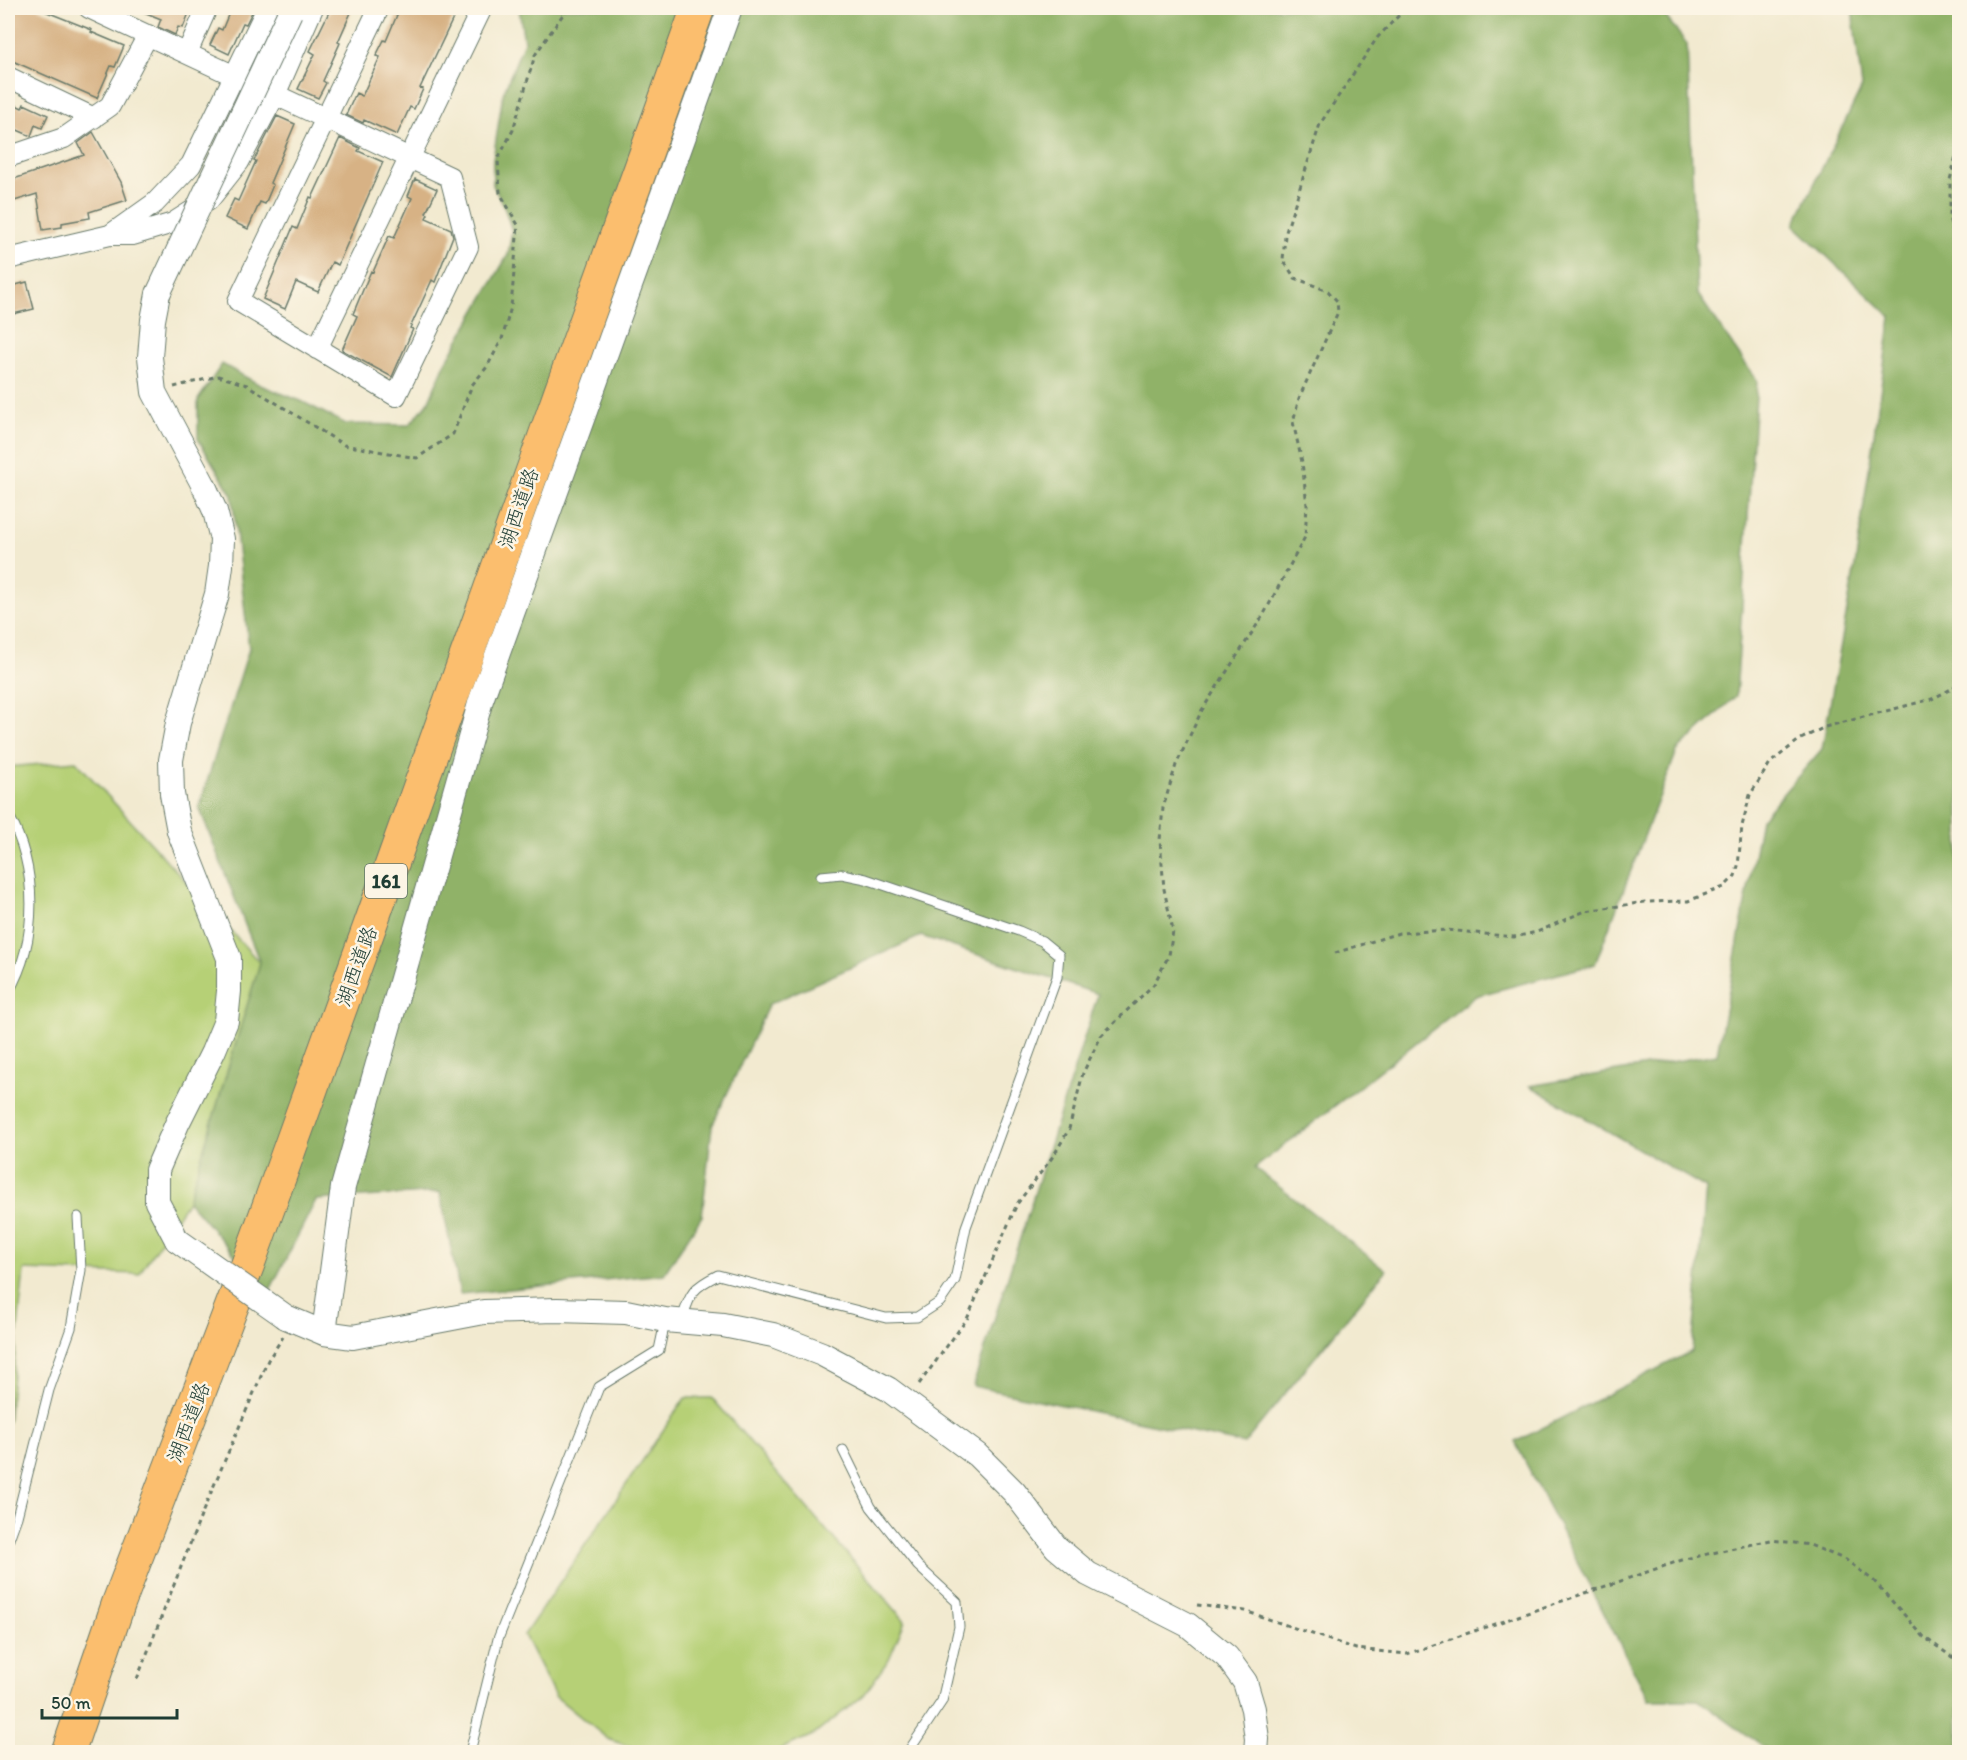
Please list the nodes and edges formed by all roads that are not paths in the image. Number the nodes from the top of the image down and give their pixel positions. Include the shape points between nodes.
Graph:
1 (89, 8) edge
2 (207, 8) edge
3 (379, 8) edge
4 (482, 8) edge
5 (678, 8) edge
6 (698, 8) edge
7 (730, 8) edge
8 (291, 9) edge
9 (148, 35) junction
10 (187, 53) junction
11 (235, 76) junction
12 (8, 77) edge
13 (275, 95) junction
14 (94, 118) junction
15 (326, 118) junction
16 (8, 157) edge
17 (409, 157) junction
18 (110, 235) junction
19 (8, 259) edge
20 (317, 349) junction
21 (8, 814) edge
22 (822, 876) dead end
23 (8, 993) edge
24 (78, 1217) dead end
25 (673, 1320) junction
26 (324, 1333) junction
27 (843, 1450) dead end
28 (8, 1542) edge
29 (53, 1752) edge
30 (68, 1752) edge
31 (470, 1752) edge
32 (908, 1752) edge
33 (1256, 1752) edge

1 - 9 street
2 - 10 street
3 - 15 street
4 - 17 street
5 - 29 highway, 湖西道路 / 161
6 - 30 highway, 湖西道路 / 161 via 248,1264 119,1602
7 - 26 street via 481,700 343,1187
8 - 11 street
8 - 13 street
8 - 26 street, bridge via 158,294 153,320 150,357 154,392 204,486 222,539 217,594 181,712 171,760 179,831 228,958 230,991 226,1021 157,1170 157,1202 177,1239 290,1319
9 - 10 street
9 - 14 street via 110,106
10 - 11 street
11 - 13 street
11 - 18 street via 191,165 155,204
12 - 14 street
13 - 15 street
13 - 18 street via 239,162 209,200 173,224 133,236
14 - 16 street via 64,138
15 - 17 street
15 - 20 street via 238,301
17 - 20 street
17 - 20 street via 450,177 468,247 396,396
18 - 19 street
21 - 23 lane via 18,833 28,873 31,916 26,944
22 - 25 lane via 842,874 866,879 1019,931 1042,941 1059,955 1057,977 966,1227 955,1280 940,1302 917,1317 886,1318 718,1275 690,1295
24 - 28 lane via 81,1270 71,1328 49,1390
25 - 26 street via 626,1312 484,1312 353,1337
25 - 31 lane via 659,1350 598,1388 498,1639
25 - 33 street via 773,1335 822,1354 888,1389 937,1424 977,1455 1014,1492 1056,1547 1088,1574 1188,1626 1227,1658 1245,1682 1253,1709
27 - 32 lane via 871,1507 918,1566 957,1602 959,1627 942,1701

